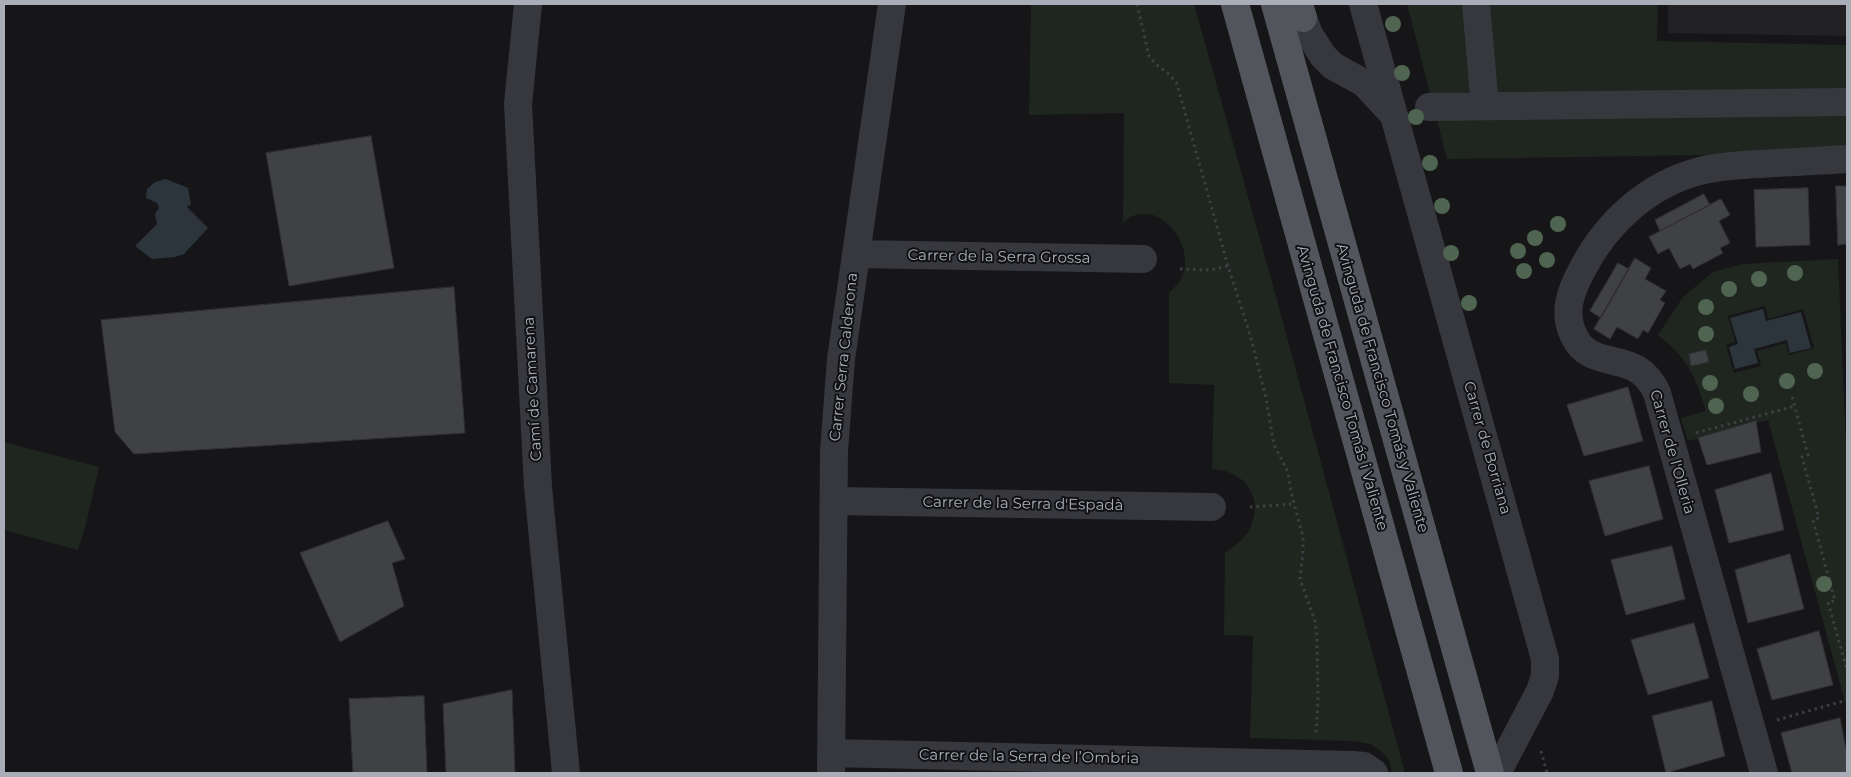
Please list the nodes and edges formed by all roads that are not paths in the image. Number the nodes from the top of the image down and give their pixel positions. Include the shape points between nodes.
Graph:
1 (528, 4) edge
2 (892, 4) edge
3 (1235, 4) edge
4 (1275, 4) edge
5 (1362, 4) edge
6 (1476, 4) edge
7 (1301, 11) edge
8 (1847, 102) edge
9 (1485, 106) junction
10 (1429, 107) dead end
11 (1395, 116) junction
12 (1847, 159) edge
13 (856, 254) junction
14 (1143, 259) dead end
15 (834, 501) junction
16 (1212, 507) dead end
17 (831, 763) edge
18 (566, 773) edge
19 (1374, 773) edge
20 (1449, 773) edge
21 (1490, 773) edge
22 (1498, 773) edge
23 (1764, 773) edge

1 - 18 street, Camí de Camarena via 518,104 538,488
2 - 13 street, Carrer Serra Calderona
3 - 20 main road, Avinguda de Francisco Tomás i Valiente
4 - 21 main road, Avinguda de Francisco Tomás y Valiente
5 - 7 street, Carrer de Borriana via 1364,46 1362,52 1352,58 1338,57 1322,46
5 - 11 street, Carrer de Borriana
6 - 9 street
7 - 11 street, Carrer de Borriana via 1323,56 1333,66 1364,84
8 - 9 street
9 - 10 street
11 - 22 street, Carrer de Borriana via 1545,659 1545,676 1540,691
12 - 23 street, Carrer de l'Olleria via 1723,166 1669,182 1625,211 1605,234 1575,283 1569,302 1568,320 1583,349 1597,357 1638,368 1651,380 1657,393
13 - 14 street, Carrer de la Serra Grossa
13 - 15 street, Carrer Serra Calderona via 836,407
15 - 16 street, Carrer de la Serra d'Espadà
15 - 17 street, Carrer Serra Calderona
17 - 19 street, Carrer de la Serra de l’Ombria via 1353,765 1364,766

